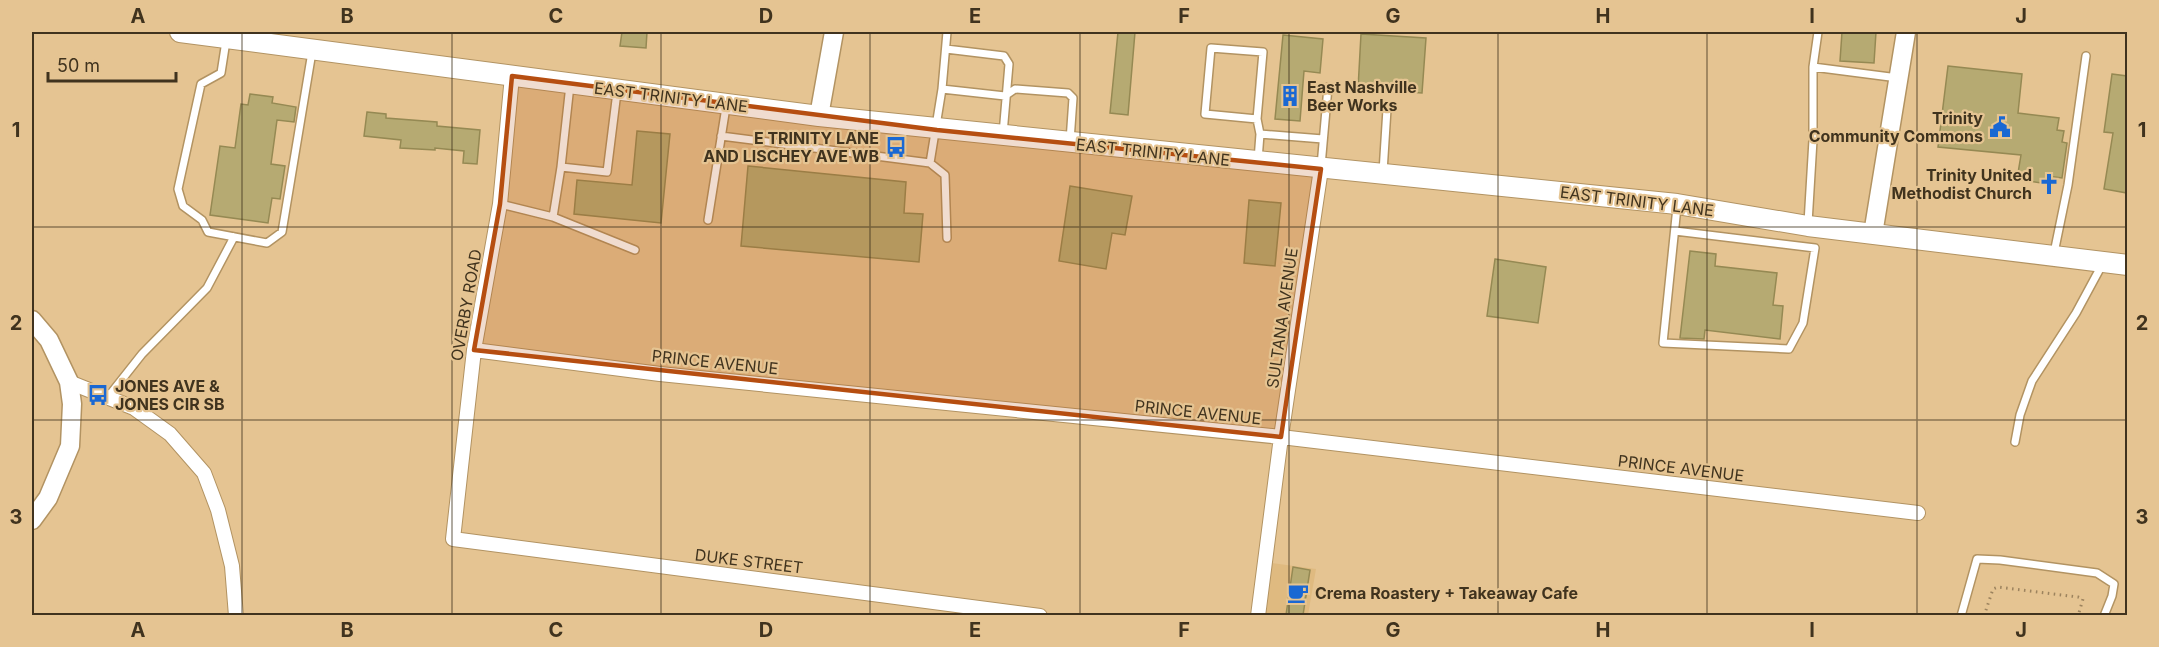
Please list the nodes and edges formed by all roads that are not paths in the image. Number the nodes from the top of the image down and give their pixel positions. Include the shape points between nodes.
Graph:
1 (180, 32) edge
2 (834, 32) edge
3 (947, 32) edge
4 (1818, 32) edge
5 (1906, 32) edge
6 (227, 38) junction
7 (946, 49) junction
8 (312, 50) junction
9 (2086, 56) dead end
10 (1813, 67) junction
11 (512, 76) junction
12 (1898, 78) junction
13 (571, 84) junction
14 (1328, 87) dead end
15 (942, 89) junction
16 (617, 90) junction
17 (1005, 96) junction
18 (726, 104) junction
19 (1387, 109) dead end
20 (819, 116) junction
21 (1257, 118) junction
22 (937, 130) junction
23 (1260, 134) junction
24 (721, 136) junction
25 (1003, 136) junction
26 (1323, 139) junction
27 (1070, 143) junction
28 (1258, 162) junction
29 (930, 163) junction
30 (561, 167) junction
31 (1321, 169) junction
32 (1383, 173) junction
33 (500, 204) junction
34 (1677, 204) junction
35 (553, 217) junction
36 (708, 220) dead end
37 (1808, 226) junction
38 (1675, 231) junction
39 (1873, 234) junction
40 (234, 237) junction
41 (947, 238) dead end
42 (635, 250) dead end
43 (2054, 256) junction
44 (2103, 262) junction
45 (2127, 265) edge
46 (32, 320) edge
47 (474, 350) junction
48 (69, 382) junction
49 (108, 397) junction
50 (1281, 437) junction
51 (2015, 442) dead end
52 (1918, 513) dead end
53 (32, 520) edge
54 (453, 539) joint
55 (236, 615) edge
56 (1040, 615) edge
57 (1258, 615) edge
58 (1961, 615) edge
59 (2104, 615) edge

1 - 6 main road, EAST TRINITY LANE
2 - 20 street
3 - 7 lane
4 - 10 lane
5 - 12 street
6 - 8 main road, EAST TRINITY LANE
6 - 40 lane via 221,73 201,84 178,189 183,206 202,220 208,232
7 - 15 lane
7 - 17 lane via 1004,56 1009,64
8 - 11 main road, EAST TRINITY LANE
8 - 40 lane via 282,232 267,243
9 - 43 lane
10 - 12 lane
10 - 37 lane
11 - 13 main road, EAST TRINITY LANE
11 - 33 street, OVERBY ROAD
12 - 39 street
13 - 16 main road, EAST TRINITY LANE
13 - 30 lane
14 - 26 lane
15 - 17 lane
15 - 22 lane
16 - 18 main road, EAST TRINITY LANE
16 - 30 lane via 607,172
17 - 25 lane
17 - 27 lane via 1015,89 1068,93 1073,98
18 - 20 main road, EAST TRINITY LANE
18 - 24 lane
19 - 32 lane
20 - 22 main road, EAST TRINITY LANE
21 - 21 lane via 1263,52 1211,48 1205,114
21 - 23 lane
22 - 25 main road, EAST TRINITY LANE
22 - 29 lane
23 - 26 lane
23 - 28 lane
24 - 29 lane
24 - 36 lane
25 - 27 main road, EAST TRINITY LANE
26 - 31 lane
27 - 28 main road, EAST TRINITY LANE
28 - 31 main road, EAST TRINITY LANE
29 - 41 lane via 945,175
30 - 35 lane
31 - 32 main road, EAST TRINITY LANE
31 - 50 street, SULTANA AVENUE
32 - 34 main road, EAST TRINITY LANE
33 - 35 lane
33 - 47 street, OVERBY ROAD
34 - 37 main road, EAST TRINITY LANE
34 - 38 lane
35 - 42 lane
37 - 39 main road, EAST TRINITY LANE
38 - 38 lane via 1663,343 1789,349 1803,323 1815,248
39 - 43 main road, EAST TRINITY LANE
40 - 49 lane via 207,288 141,354
43 - 44 main road, EAST TRINITY LANE
44 - 45 main road, EAST TRINITY LANE
44 - 51 lane via 2032,381
46 - 48 street via 49,340
47 - 50 street, PRINCE AVENUE via 660,374
47 - 54 street, OVERBY ROAD
48 - 49 street
48 - 53 street via 70,446 48,498
49 - 55 street via 134,408 170,434 204,473 232,566
50 - 52 street, PRINCE AVENUE
50 - 57 street, SULTANA AVENUE
54 - 56 street, DUKE STREET
58 - 59 lane via 1977,559 2097,573 2114,584

